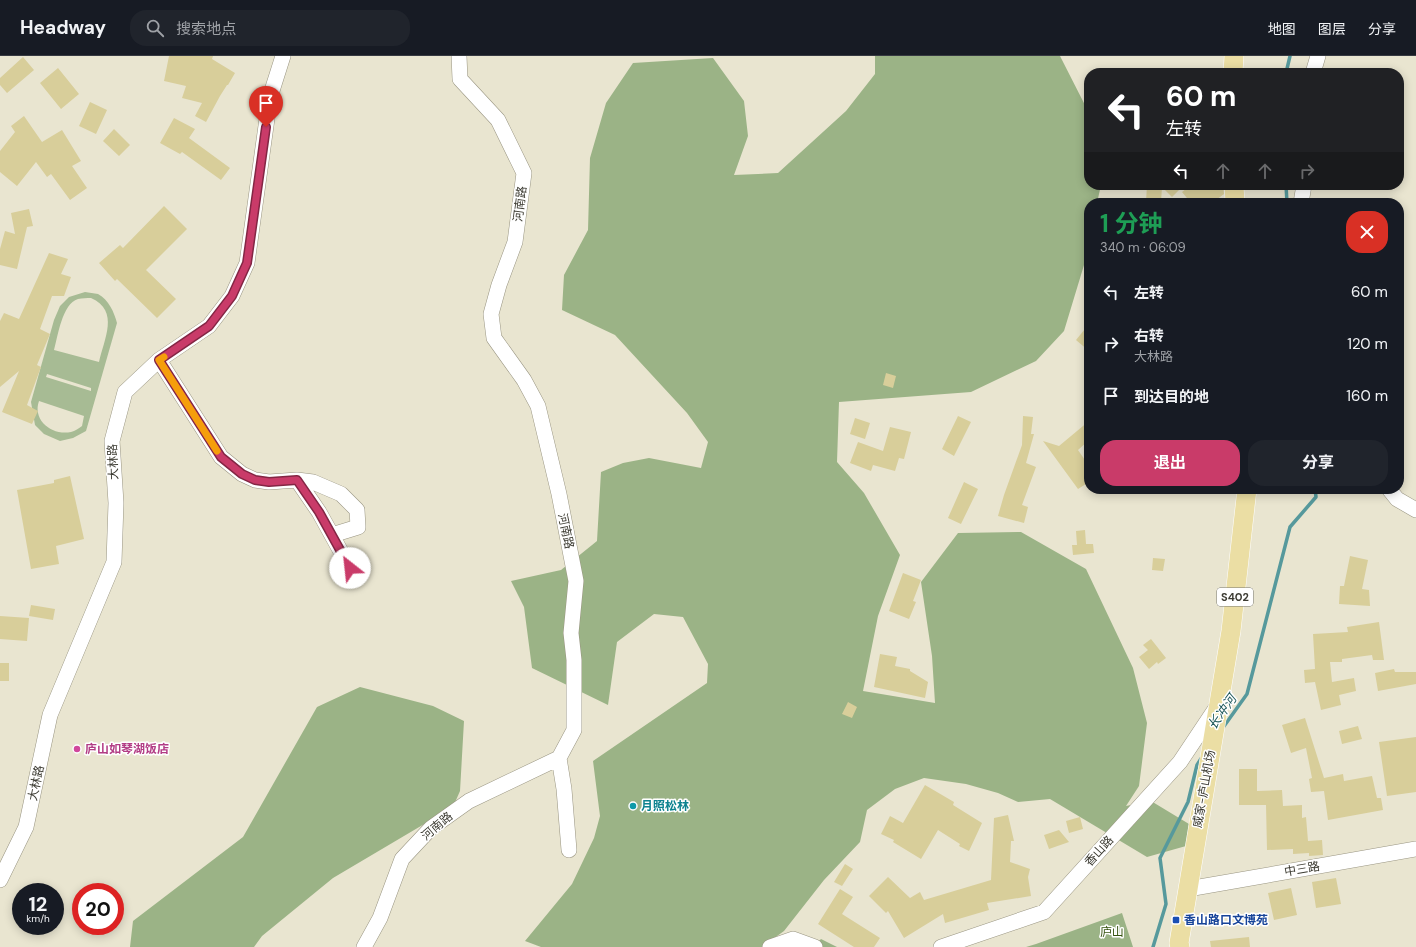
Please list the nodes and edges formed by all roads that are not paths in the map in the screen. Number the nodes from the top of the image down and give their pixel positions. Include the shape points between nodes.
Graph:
1 (283, 56) edge
2 (459, 56) edge
3 (1234, 56) edge
4 (1318, 56) edge
5 (1233, 68) edge
6 (1314, 68) edge
7 (159, 360) junction
8 (297, 480) junction
9 (1246, 494) edge
10 (1393, 494) edge
11 (1402, 494) edge
12 (1416, 498) edge
13 (1416, 510) edge
14 (332, 535) junction
15 (350, 568) dead end
16 (1219, 704) junction
17 (559, 758) junction
18 (569, 850) dead end
19 (1416, 850) edge
20 (0, 880) edge
21 (1188, 889) junction
22 (364, 947) edge
23 (770, 947) edge
24 (815, 947) edge
25 (941, 947) edge
26 (1180, 947) edge

1 - 7 street, 大林路 via 270,97 247,263 232,296 209,326
2 - 17 street, 河南路 via 460,79 498,120 524,173 515,242 491,314 494,338 524,380 538,406 576,581 571,632 574,660 574,730
3 - 5 main road
4 - 6 street
7 - 8 street via 221,457 242,474 255,480
7 - 20 street, 大林路 via 125,392 112,441 116,503 114,562 50,715 26,827
8 - 14 street
8 - 14 street via 313,482 341,494 357,510 358,527
9 - 16 main road, 威家-庐山机场 / S402 via 1231,631
10 - 13 street
11 - 12 street
14 - 15 street
16 - 21 main road, 威家-庐山机场 / S402
16 - 25 street, 香山路 via 1180,762 1044,912
17 - 18 street
17 - 22 street, 河南路 via 469,801 431,828 402,859 380,918
19 - 21 street, 中三路
21 - 26 main road, 威家-庐山机场 / S402
23 - 24 street via 793,938

